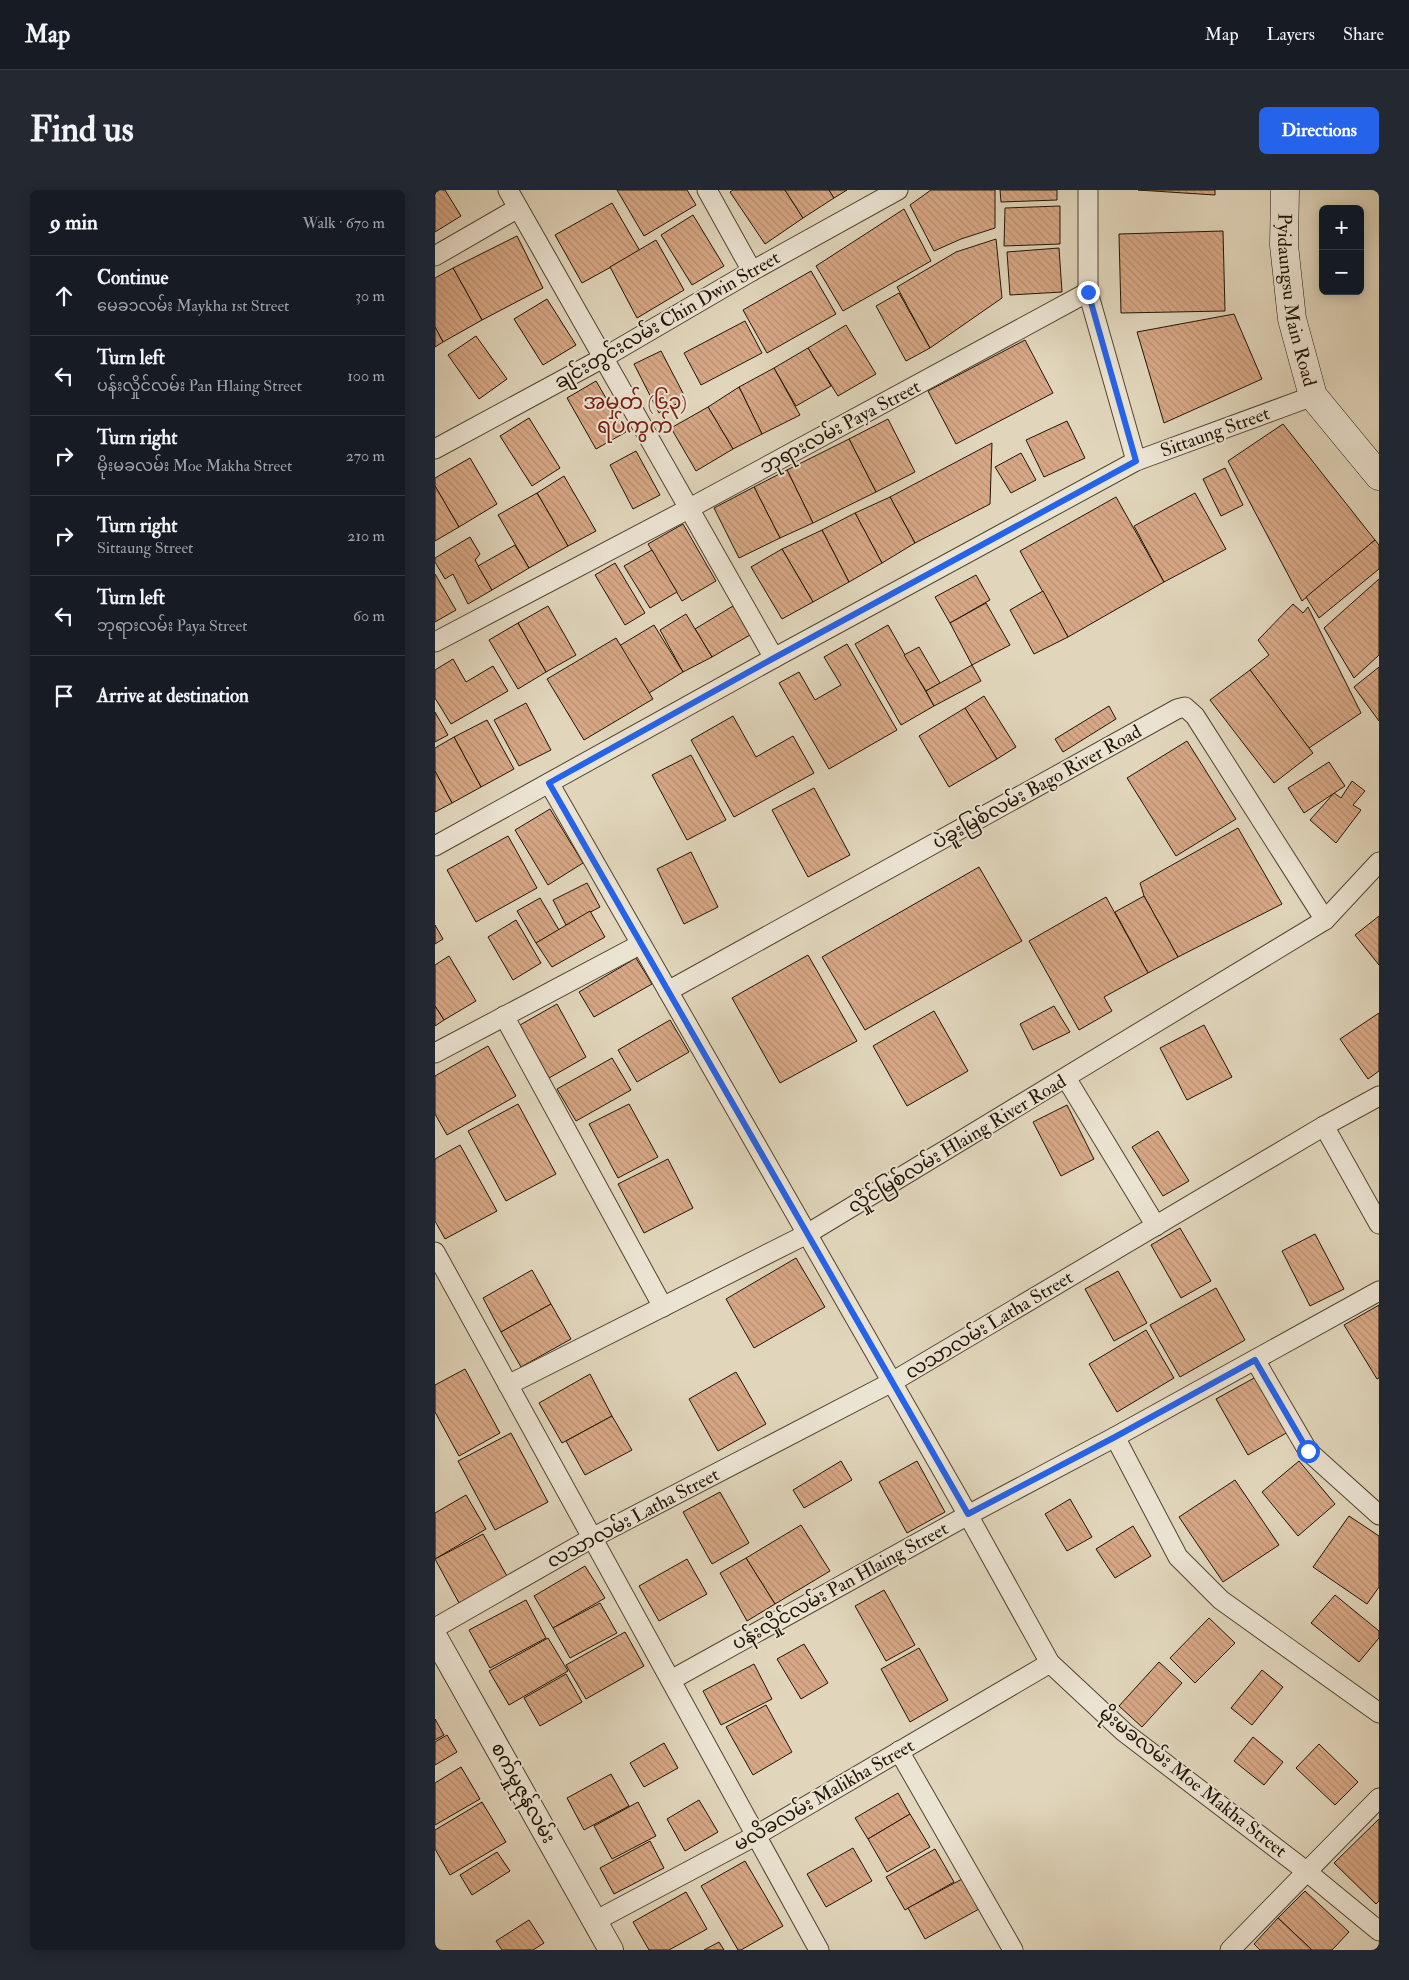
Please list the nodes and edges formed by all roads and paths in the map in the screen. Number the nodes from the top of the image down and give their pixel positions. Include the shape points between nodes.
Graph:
1 (508, 190) edge
2 (707, 190) edge
3 (1088, 190) edge
4 (1285, 190) edge
5 (894, 191) edge
6 (518, 208) junction
7 (435, 256) edge
8 (752, 271) junction
9 (1088, 292) junction
10 (603, 358) junction
11 (1313, 396) junction
12 (435, 449) edge
13 (1136, 461) junction
14 (1379, 476) edge
15 (690, 508) junction
16 (435, 642) edge
17 (774, 658) junction
18 (549, 783) junction
19 (435, 846) edge
20 (1379, 862) edge
21 (1325, 920) junction
22 (641, 944) junction
23 (668, 991) junction
24 (504, 1016) junction
25 (435, 1053) edge
26 (1066, 1078) junction
27 (1379, 1096) edge
28 (1324, 1126) junction
29 (1379, 1224) edge
30 (1156, 1226) junction
31 (807, 1234) junction
32 (435, 1252) edge
33 (1379, 1291) edge
34 (663, 1307) junction
35 (1255, 1360) junction
36 (892, 1382) junction
37 (508, 1385) junction
38 (1115, 1437) junction
39 (968, 1514) junction
40 (1379, 1515) edge
41 (592, 1538) junction
42 (435, 1628) edge
43 (435, 1637) edge
44 (1050, 1663) junction
45 (671, 1680) junction
46 (1379, 1714) edge
47 (899, 1751) junction
48 (1379, 1798) edge
49 (755, 1836) junction
50 (1306, 1871) junction
51 (595, 1921) junction
52 (1379, 1931) edge
53 (611, 1950) edge
54 (819, 1950) edge
55 (1013, 1950) edge
56 (1230, 1950) edge

1 - 6 street
2 - 8 street
3 - 9 street
4 - 11 main road, Pyidaungsu Main Road via 1284,245 1292,319
5 - 8 street, ချင်းတွင်းလမ်း Chin Dwin Street
6 - 7 street
6 - 10 street
8 - 10 street, ချင်းတွင်းလမ်း Chin Dwin Street
9 - 13 street
9 - 15 street, ဘုရားလမ်း Paya Street
10 - 12 street, ချင်းတွင်းလမ်း Chin Dwin Street
10 - 15 street
11 - 13 street, Sittaung Street
11 - 14 main road, Pyidaungsu Main Road
13 - 17 street, Sittaung Street
15 - 16 street, ဘုရားလမ်း Paya Street
15 - 17 street
17 - 18 street, Sittaung Street
18 - 19 street, Sittaung Street
18 - 22 street, မိုးမခလမ်း Moe Makha Street
20 - 21 street, လှိုင်မြစ်လမ်း Hlaing River Road
21 - 23 street, ပဲခူးမြစ်လမ်း Bago River Road via 1195,716 1185,707
21 - 26 street, လှိုင်မြစ်လမ်း Hlaing River Road
22 - 23 street, မိုးမခလမ်း Moe Makha Street
22 - 24 street
23 - 31 street, မိုးမခလမ်း Moe Makha Street
24 - 25 street
24 - 34 street
26 - 30 street
26 - 31 street, လှိုင်မြစ်လမ်း Hlaing River Road
27 - 28 street, လသာလမ်း Latha Street
28 - 29 street
28 - 30 street, လသာလမ်း Latha Street
30 - 36 street, လသာလမ်း Latha Street
31 - 34 street, လှိုင်မြစ်လမ်း Hlaing River Road
31 - 36 street, မိုးမခလမ်း Moe Makha Street
32 - 37 street
33 - 35 street, ပန်းလှိုင်လမ်း Pan Hlaing Street
34 - 37 street, လှိုင်မြစ်လမ်း Hlaing River Road
35 - 38 street, ပန်းလှိုင်လမ်း Pan Hlaing Street
35 - 40 street via 1308,1451
36 - 39 street, မိုးမခလမ်း Moe Makha Street
36 - 41 street, လသာလမ်း Latha Street
37 - 41 street
38 - 39 street, ပန်းလှိုင်လမ်း Pan Hlaing Street
38 - 46 street via 1179,1557 1221,1600
39 - 44 street, မိုးမခလမ်း Moe Makha Street
39 - 45 street, ပန်းလှိုင်လမ်း Pan Hlaing Street
41 - 42 street, လသာလမ်း Latha Street
41 - 45 street
43 - 51 street, စက်မှုဇုန်လမ်း
44 - 47 street, မလိခလမ်း Malikha Street
44 - 50 street, မိုးမခလမ်း Moe Makha Street via 1124,1732
45 - 49 street
47 - 49 street, မလိခလမ်း Malikha Street
47 - 55 street
48 - 50 street
49 - 51 street, မလိခလမ်း Malikha Street
49 - 54 street
50 - 52 street, မိုးမခလမ်း Moe Makha Street
50 - 56 street
51 - 53 street, စက်မှုဇုန်လမ်း

